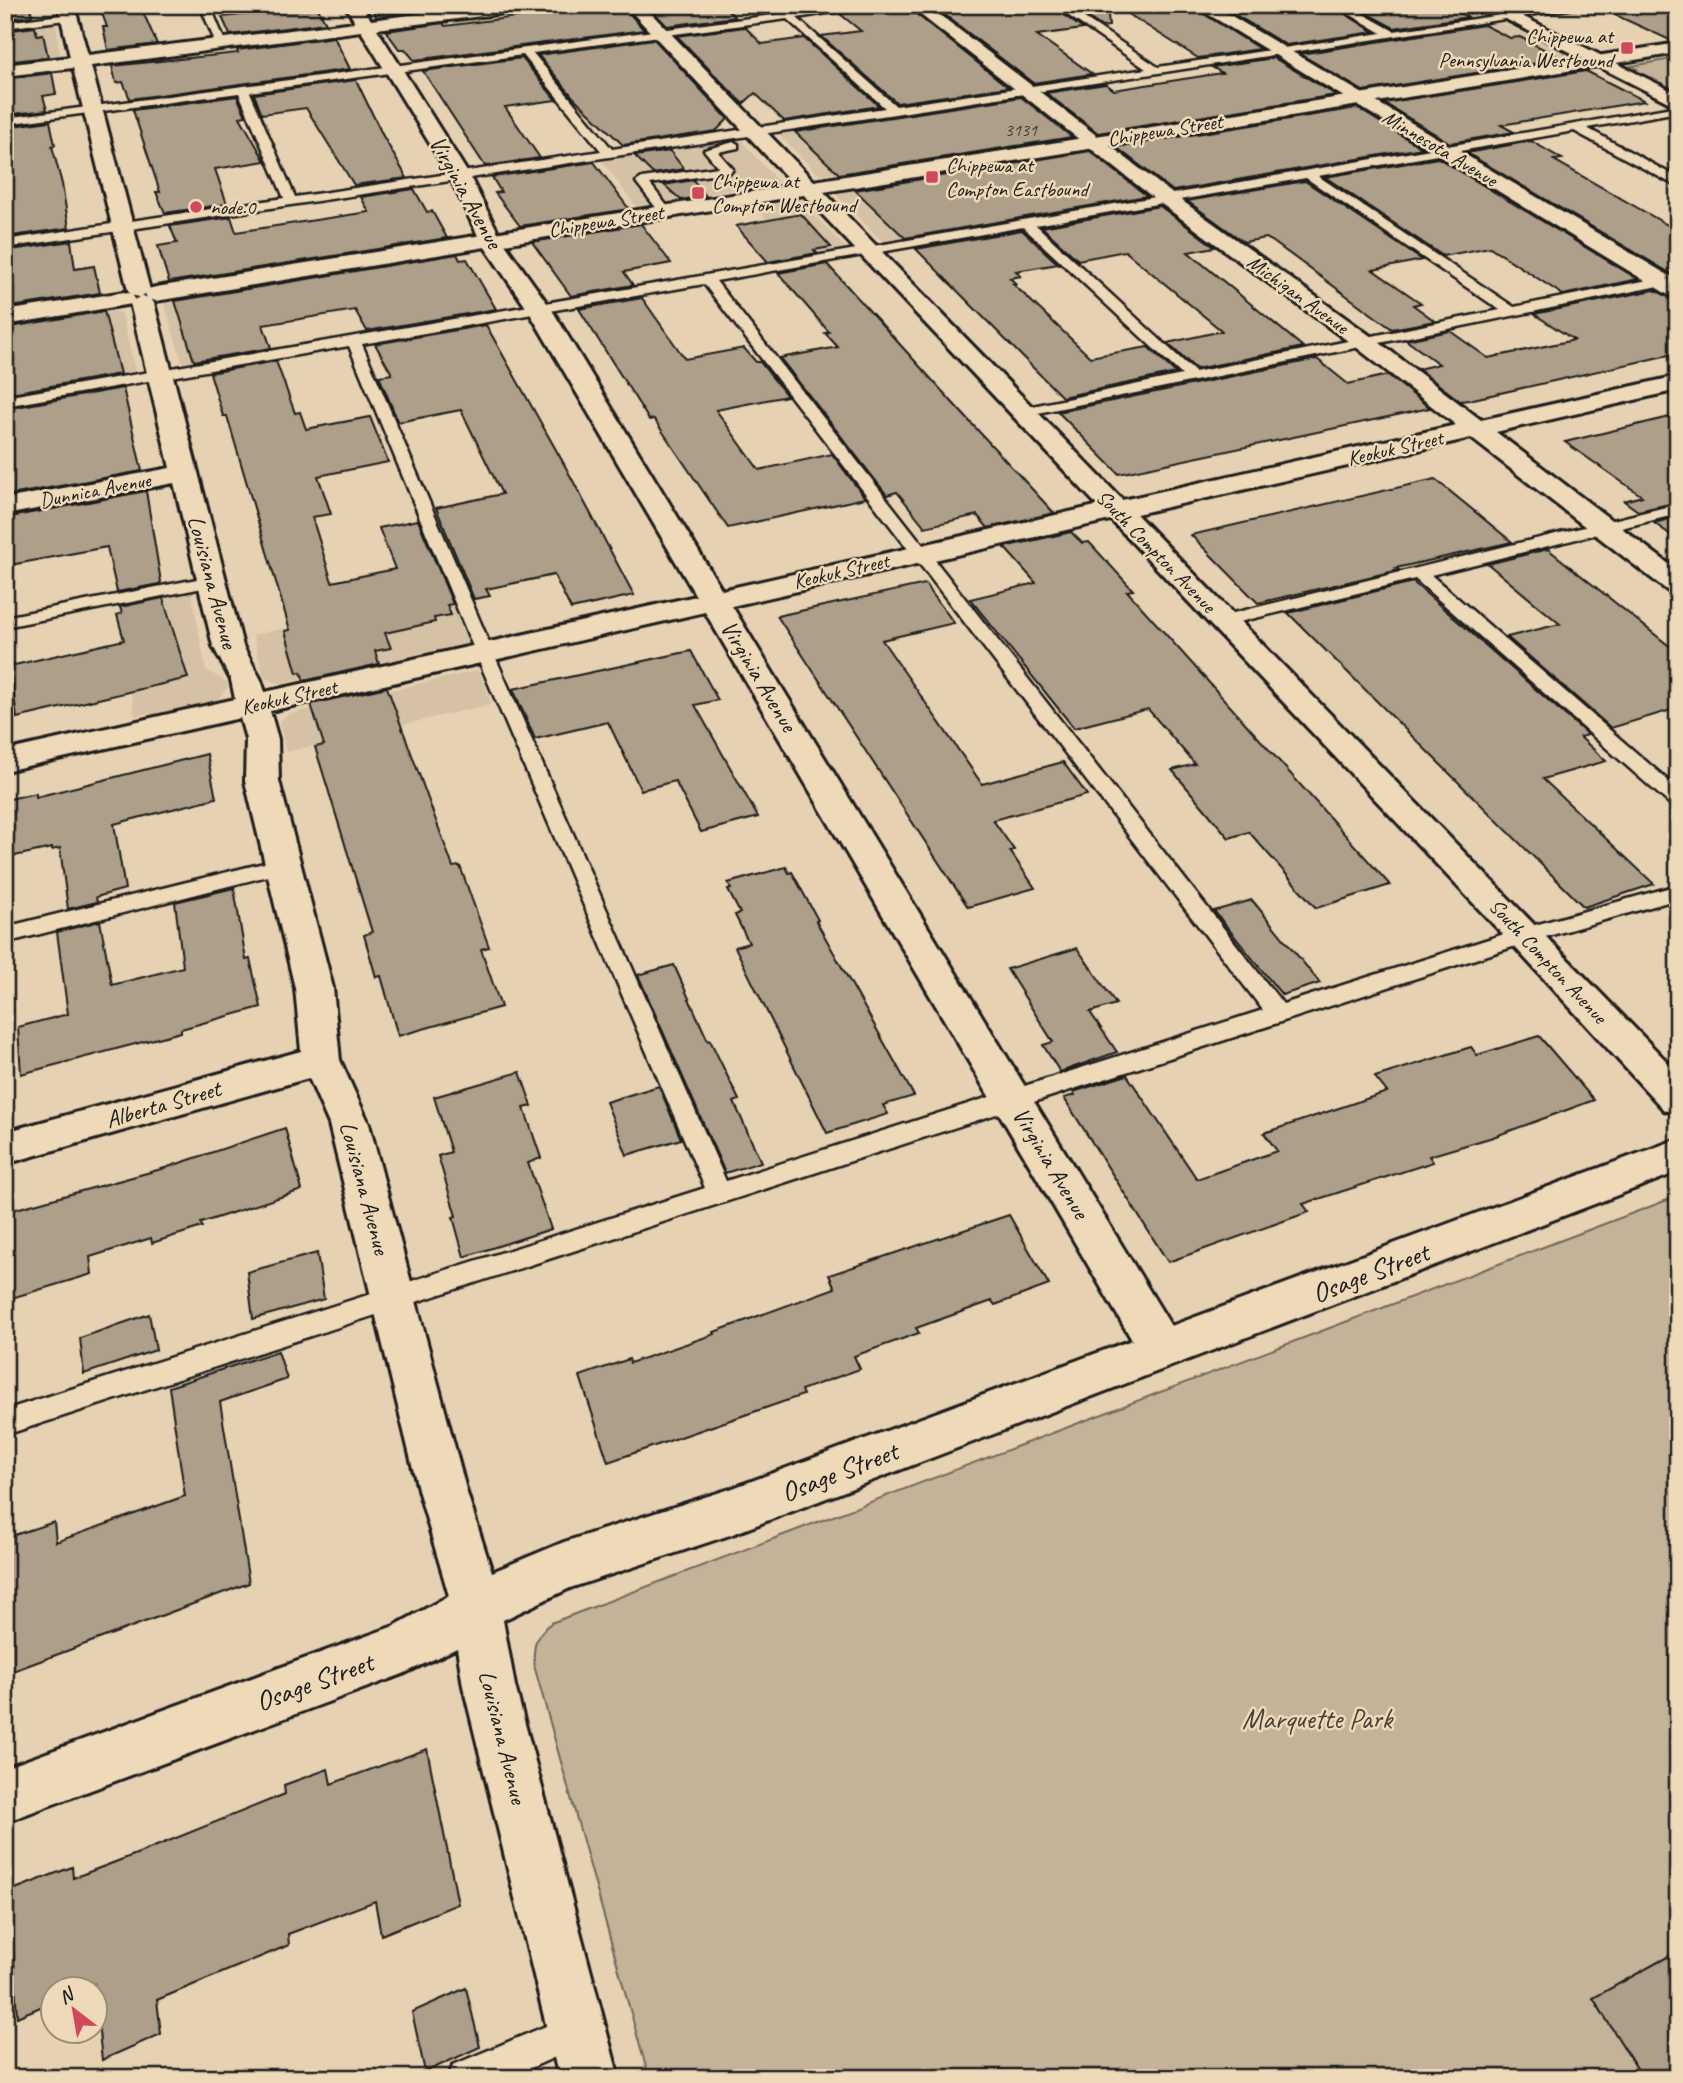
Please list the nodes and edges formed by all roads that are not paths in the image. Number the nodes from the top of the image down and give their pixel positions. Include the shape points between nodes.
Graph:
1 (205, 5) edge
2 (529, 5) edge
3 (633, 5) edge
4 (871, 5) edge
5 (916, 5) edge
6 (1058, 5) edge
7 (1201, 5) edge
8 (1339, 5) edge
9 (1486, 5) edge
10 (1590, 5) edge
11 (496, 7) edge
12 (68, 11) edge
13 (359, 16) edge
14 (789, 16) junction
15 (1510, 17) junction
16 (5, 25) edge
17 (660, 33) junction
18 (1393, 35) junction
19 (221, 44) junction
20 (1678, 48) edge
21 (526, 51) junction
22 (1279, 52) junction
23 (1598, 61) junction
24 (81, 62) junction
25 (393, 69) junction
26 (5, 71) edge
27 (1157, 71) junction
28 (243, 89) junction
29 (1027, 91) junction
30 (1359, 99) junction
31 (1678, 101) edge
32 (93, 109) junction
33 (1678, 109) edge
34 (895, 111) junction
35 (5, 121) edge
36 (1576, 127) junction
37 (758, 137) junction
38 (1093, 142) junction
39 (1447, 151) junction
40 (610, 153) junction
41 (1308, 174) junction
42 (459, 175) junction
43 (1678, 183) edge
44 (807, 188) junction
45 (1167, 199) junction
46 (291, 201) junction
47 (665, 211) junction
48 (1026, 223) junction
49 (122, 226) junction
50 (491, 240) junction
51 (5, 244) edge
52 (869, 251) junction
53 (707, 279) junction
54 (1672, 284) edge
55 (140, 297) junction
56 (540, 310) junction
57 (1512, 312) junction
58 (5, 318) edge
59 (354, 342) junction
60 (1364, 342) junction
61 (160, 375) junction
62 (1193, 378) junction
63 (1678, 383) edge
64 (5, 402) edge
65 (1023, 412) junction
66 (1475, 429) junction
67 (184, 473) junction
68 (5, 507) edge
69 (1678, 509) edge
70 (1115, 510) junction
71 (1603, 527) junction
72 (920, 553) junction
73 (1419, 573) junction
74 (212, 581) junction
75 (1678, 584) edge
76 (714, 601) junction
77 (1223, 621) junction
78 (5, 622) edge
79 (485, 653) junction
80 (254, 705) junction
81 (5, 761) edge
82 (1678, 800) edge
83 (284, 865) junction
84 (1678, 892) edge
85 (5, 935) edge
86 (1525, 935) junction
87 (1279, 1015) junction
88 (321, 1060) junction
89 (1013, 1098) junction
90 (1678, 1099) edge
91 (5, 1148) edge
92 (1678, 1156) edge
93 (719, 1193) junction
94 (394, 1299) junction
95 (1161, 1351) junction
96 (5, 1423) edge
97 (477, 1609) junction
98 (5, 1795) edge
99 (577, 2030) junction
100 (466, 2078) edge
101 (589, 2078) edge

1 - 19 lane
2 - 11 street
3 - 17 street, South Compton Avenue
4 - 14 lane
5 - 29 street, Michigan Avenue
6 - 27 lane
7 - 22 street, Minnesota Avenue
8 - 18 lane
9 - 15 street
10 - 15 lane
11 - 13 street
12 - 16 lane
12 - 24 street, Louisiana Avenue
13 - 19 street
13 - 25 street, Virginia Avenue
14 - 17 lane
14 - 34 lane
15 - 18 lane
15 - 23 street
17 - 21 lane
17 - 37 street, South Compton Avenue
18 - 22 lane
19 - 24 street
20 - 23 street, Chippewa Street
21 - 25 lane
21 - 40 lane
22 - 27 lane
22 - 30 street, Minnesota Avenue
23 - 30 street, Chippewa Street
23 - 31 street
24 - 26 street
24 - 32 street, Louisiana Avenue
25 - 28 lane
25 - 42 street, Virginia Avenue
27 - 29 lane
28 - 32 lane
28 - 46 lane
29 - 34 lane
29 - 38 street, Michigan Avenue
30 - 38 street, Chippewa Street
30 - 39 street, Minnesota Avenue
32 - 35 lane
32 - 49 street, Louisiana Avenue
33 - 36 lane
34 - 37 lane
36 - 39 lane
36 - 43 lane
37 - 40 lane
37 - 44 street, South Compton Avenue
37 - 47 lane via 710,150 727,169 642,182
38 - 44 street, Chippewa Street
38 - 45 street, Michigan Avenue
39 - 41 lane
39 - 54 street, Minnesota Avenue
40 - 42 lane
41 - 45 lane
41 - 57 lane
42 - 46 lane
42 - 50 street, Virginia Avenue
44 - 47 street, Chippewa Street
44 - 52 street, South Compton Avenue
45 - 48 lane
45 - 60 street, Michigan Avenue
46 - 49 lane
47 - 50 street, Chippewa Street
48 - 52 lane
48 - 62 lane
49 - 51 lane
49 - 55 street, Louisiana Avenue
50 - 55 street, Chippewa Street
50 - 56 street, Virginia Avenue
52 - 53 lane
52 - 65 street, South Compton Avenue
53 - 56 lane
53 - 72 lane
54 - 57 lane
55 - 58 street, Chippewa Street
55 - 61 street, Louisiana Avenue
56 - 59 lane
56 - 76 street, Virginia Avenue
57 - 60 lane
59 - 61 lane
59 - 79 lane
60 - 62 lane
60 - 66 street, Michigan Avenue
61 - 64 lane
61 - 67 street, Louisiana Avenue
62 - 65 lane
63 - 66 street, Keokuk Street
65 - 70 street, South Compton Avenue
66 - 70 street, Keokuk Street
66 - 71 street, Michigan Avenue
67 - 68 street, Dunnica Avenue
67 - 74 street, Louisiana Avenue
69 - 71 lane
70 - 72 street, Keokuk Street
70 - 77 street, South Compton Avenue
71 - 73 lane
71 - 75 street, Michigan Avenue
72 - 76 street, Keokuk Street
72 - 87 lane
73 - 77 lane
73 - 82 lane
74 - 78 lane
74 - 80 street, Louisiana Avenue via 230,653
76 - 79 street, Keokuk Street
76 - 89 street, Virginia Avenue
77 - 86 street, South Compton Avenue
79 - 80 street, Keokuk Street
79 - 93 lane
80 - 81 street, Keokuk Street
80 - 83 street, Louisiana Avenue via 264,746 262,781
83 - 85 lane
83 - 88 street, Louisiana Avenue via 314,988
84 - 86 lane
86 - 87 lane
86 - 90 street, South Compton Avenue
87 - 89 lane
88 - 91 street, Alberta Street
88 - 94 street, Louisiana Avenue via 349,1124
89 - 93 lane
89 - 95 street, Virginia Avenue
92 - 95 street, Osage Street
93 - 94 lane
94 - 96 lane
94 - 97 street, Louisiana Avenue
95 - 97 street, Osage Street via 730,1512 564,1566 501,1593
97 - 98 street, Osage Street via 403,1648
97 - 99 street, Louisiana Avenue via 489,1686
99 - 100 lane
99 - 101 street, Louisiana Avenue

